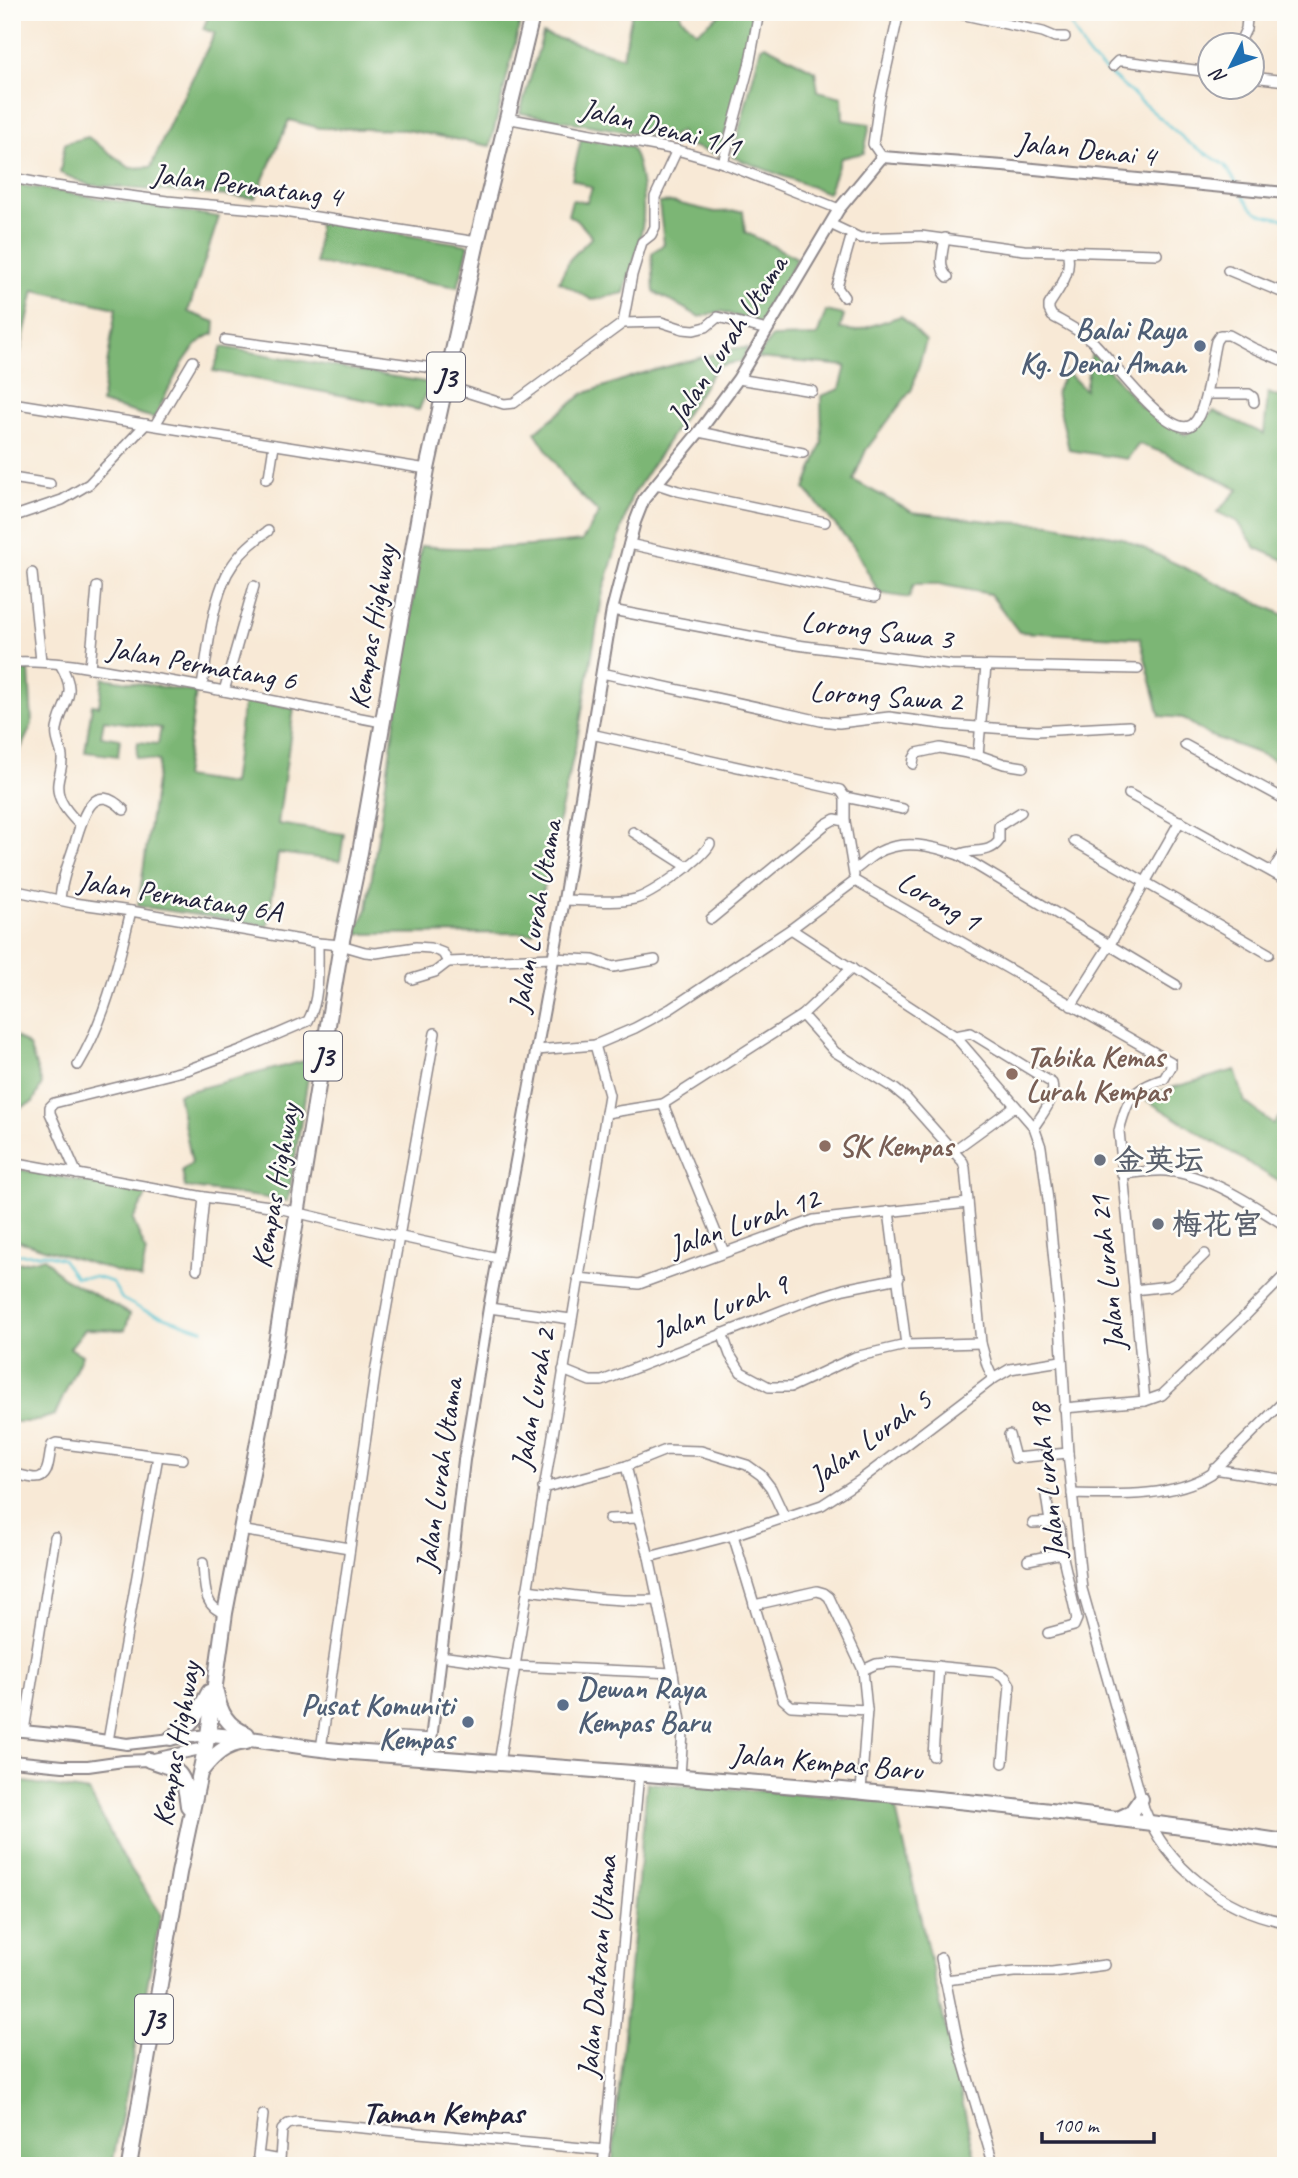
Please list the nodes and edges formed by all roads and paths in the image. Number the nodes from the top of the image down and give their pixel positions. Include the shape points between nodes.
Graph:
1 (533, 12) edge
2 (759, 12) edge
3 (899, 12) edge
4 (951, 12) edge
5 (1247, 19) dead end
6 (1245, 32) edge
7 (1065, 37) dead end
8 (1113, 65) dead end
9 (1196, 70) edge
10 (1266, 79) edge
11 (1286, 81) edge
12 (506, 118) junction
13 (677, 150) junction
14 (882, 157) junction
15 (723, 163) junction
16 (12, 178) edge
17 (1286, 193) edge
18 (839, 209) junction
19 (830, 224) junction
20 (852, 234) junction
21 (945, 238) junction
22 (477, 242) junction
23 (1066, 250) junction
24 (1157, 254) dead end
25 (1228, 270) dead end
26 (948, 277) dead end
27 (1286, 294) edge
28 (844, 297) dead end
29 (623, 323) junction
30 (767, 330) junction
31 (225, 340) dead end
32 (193, 361) dead end
33 (1286, 362) edge
34 (448, 370) junction
35 (738, 379) junction
36 (444, 385) junction
37 (812, 391) dead end
38 (1206, 394) junction
39 (1254, 402) dead end
40 (12, 403) edge
41 (151, 424) junction
42 (699, 432) junction
43 (274, 445) junction
44 (803, 453) dead end
45 (427, 469) junction
46 (12, 478) edge
47 (266, 479) dead end
48 (50, 484) dead end
49 (657, 484) junction
50 (12, 517) edge
51 (825, 522) dead end
52 (268, 531) dead end
53 (629, 544) junction
54 (32, 573) dead end
55 (254, 586) dead end
56 (97, 587) dead end
57 (875, 597) dead end
58 (612, 610) junction
59 (41, 661) junction
60 (12, 662) edge
61 (60, 664) junction
62 (986, 666) junction
63 (90, 668) junction
64 (1138, 669) dead end
65 (602, 673) junction
66 (202, 686) junction
67 (224, 691) junction
68 (382, 722) junction
69 (1129, 726) dead end
70 (980, 727) junction
71 (591, 734) junction
72 (1185, 745) dead end
73 (978, 755) junction
74 (913, 764) dead end
75 (1023, 766) dead end
76 (1129, 794) dead end
77 (845, 797) junction
78 (1286, 800) edge
79 (903, 809) dead end
80 (124, 810) dead end
81 (1021, 812) dead end
82 (845, 821) junction
83 (1180, 821) junction
84 (80, 825) junction
85 (633, 832) dead end
86 (1074, 841) dead end
87 (710, 844) dead end
88 (1286, 849) edge
89 (959, 855) junction
90 (688, 867) junction
91 (854, 870) junction
92 (1272, 872) junction
93 (1286, 880) edge
94 (855, 881) junction
95 (1147, 883) junction
96 (12, 890) edge
97 (60, 900) junction
98 (564, 900) junction
99 (131, 911) junction
100 (711, 919) dead end
101 (791, 929) junction
102 (318, 943) junction
103 (341, 945) junction
104 (1109, 946) junction
105 (1269, 954) dead end
106 (552, 958) junction
107 (655, 960) dead end
108 (448, 962) junction
109 (852, 968) junction
110 (412, 978) dead end
111 (1176, 985) dead end
112 (1070, 1006) junction
113 (802, 1015) junction
114 (435, 1033) dead end
115 (955, 1036) junction
116 (595, 1045) junction
117 (537, 1050) junction
118 (78, 1065) dead end
119 (1164, 1079) joint
120 (663, 1104) junction
121 (1015, 1106) junction
122 (606, 1112) junction
123 (1034, 1127) junction
124 (953, 1151) junction
125 (12, 1162) edge
126 (77, 1174) junction
127 (1122, 1174) junction
128 (204, 1197) junction
129 (968, 1203) junction
130 (890, 1211) junction
131 (297, 1212) junction
132 (1286, 1226) edge
133 (400, 1236) junction
134 (724, 1252) junction
135 (1205, 1254) dead end
136 (498, 1258) junction
137 (197, 1269) dead end
138 (1286, 1274) edge
139 (899, 1278) junction
140 (578, 1279) junction
141 (1134, 1290) junction
142 (489, 1308) junction
143 (571, 1319) junction
144 (722, 1333) junction
145 (981, 1343) junction
146 (906, 1345) junction
147 (1061, 1361) junction
148 (563, 1370) junction
149 (993, 1379) junction
150 (1286, 1399) edge
151 (1144, 1401) junction
152 (1064, 1408) junction
153 (1009, 1435) dead end
154 (1068, 1453) junction
155 (158, 1456) junction
156 (183, 1459) dead end
157 (626, 1466) junction
158 (1214, 1469) junction
159 (12, 1474) edge
160 (1286, 1480) edge
161 (543, 1488) junction
162 (1046, 1494) dead end
163 (1072, 1494) junction
164 (639, 1518) junction
165 (785, 1518) junction
166 (609, 1519) dead end
167 (1050, 1522) junction
168 (1033, 1523) dead end
169 (240, 1530) junction
170 (733, 1535) junction
171 (55, 1537) dead end
172 (349, 1548) junction
173 (1062, 1553) junction
174 (649, 1557) junction
175 (1028, 1560) dead end
176 (203, 1563) dead end
177 (1082, 1589) junction
178 (527, 1590) junction
179 (1070, 1590) junction
180 (657, 1600) junction
181 (754, 1605) junction
182 (225, 1613) junction
183 (1048, 1633) dead end
184 (440, 1656) junction
185 (514, 1666) junction
186 (939, 1666) junction
187 (863, 1670) junction
188 (673, 1673) junction
189 (214, 1684) junction
190 (867, 1710) junction
191 (12, 1730) edge
192 (24, 1731) junction
193 (400, 1737) dead end
194 (170, 1738) junction
195 (432, 1739) junction
196 (262, 1740) junction
197 (107, 1741) junction
198 (206, 1741) junction
199 (321, 1749) junction
200 (933, 1756) dead end
201 (429, 1757) junction
202 (149, 1760) junction
203 (12, 1762) edge
204 (499, 1763) junction
205 (1003, 1763) dead end
206 (639, 1773) junction
207 (199, 1774) junction
208 (680, 1775) junction
209 (861, 1791) junction
210 (1141, 1799) junction
211 (1118, 1819) junction
212 (190, 1821) junction
213 (1149, 1823) junction
214 (1286, 1842) edge
215 (1286, 1922) edge
216 (941, 1958) dead end
217 (1105, 1965) dead end
218 (945, 1980) junction
219 (263, 2115) dead end
220 (605, 2150) junction
221 (280, 2163) edge
222 (129, 2166) edge
223 (603, 2166) edge
224 (994, 2166) edge

1 - 12 main road, Kempas Highway / J3
2 - 15 street
3 - 14 street via 873,144
4 - 7 street
5 - 6 street
8 - 9 street via 1124,61
10 - 11 street
12 - 13 street, Jalan Denai 1/1
12 - 22 main road, Kempas Highway / J3
13 - 15 street, Jalan Denai 1/1
13 - 29 street via 655,197 654,227 642,242
14 - 17 street, Jalan Denai 4
14 - 18 street, Jalan Lurah Utama
15 - 18 street, Jalan Denai 1/1
16 - 22 street, Jalan Permatang 4 via 167,201 278,211
18 - 19 street, Jalan Lurah Utama
19 - 20 street
19 - 30 street, Jalan Lurah Utama
20 - 21 street via 860,238
20 - 28 street via 837,287
21 - 23 street via 1024,250
21 - 26 street via 942,266
22 - 34 main road, Kempas Highway / J3
23 - 24 street
23 - 38 street via 1068,274 1049,306 1052,316 1090,339 1150,407 1169,420 1186,427 1192,424
25 - 27 street
29 - 30 street via 661,322 694,330 718,317
29 - 36 street via 514,403
30 - 35 street, Jalan Lurah Utama
31 - 34 street
32 - 41 street
33 - 38 street via 1220,335
34 - 36 main road, Kempas Highway / J3
35 - 37 street
35 - 42 street, Jalan Lurah Utama
36 - 45 main road, Kempas Highway / J3
38 - 39 street via 1249,394
40 - 41 street
41 - 43 street
41 - 50 street via 89,484 62,500
42 - 44 street
42 - 49 street, Jalan Lurah Utama
43 - 45 street
43 - 47 street
45 - 68 main road, Kempas Highway / J3
46 - 48 street
49 - 51 street
49 - 53 street, Jalan Lurah Utama via 644,499
52 - 66 street via 228,573
53 - 57 street
53 - 58 street, Jalan Lurah Utama
54 - 59 street
55 - 67 street
56 - 63 street
58 - 62 street, Lorong Sawa 3 via 797,645
58 - 65 street, Jalan Lurah Utama
59 - 60 street, Jalan Permatang 6
59 - 61 street, Jalan Permatang 6
61 - 63 street, Jalan Permatang 6
61 - 84 street via 69,694 58,725 62,759 59,797
62 - 64 street, Lorong Sawa 3
62 - 70 street
63 - 66 street, Jalan Permatang 6
65 - 70 street, Lorong Sawa 2 via 821,721 889,717
65 - 71 street, Jalan Lurah Utama
66 - 67 street, Jalan Permatang 6
67 - 68 street, Jalan Permatang 6
68 - 103 main road, Kempas Highway / J3
69 - 70 street, Lorong Sawa 2 via 1037,731
70 - 73 street
71 - 77 street via 840,790
71 - 98 street, Jalan Lurah Utama
72 - 78 street
73 - 74 street via 940,748 917,753
73 - 75 street
76 - 83 street
77 - 79 street
77 - 82 street, Lorong 1
80 - 84 street via 108,799 99,799 87,808
81 - 89 street via 999,826 997,845
82 - 91 street, Lorong 1
82 - 100 street via 826,824
83 - 92 street
83 - 95 street
84 - 97 street
85 - 90 street
86 - 95 street
87 - 90 street
88 - 92 street
89 - 91 street via 910,844 887,848
89 - 104 street
90 - 98 street via 636,898
91 - 94 street, Lorong 1
92 - 93 street
94 - 101 street
94 - 112 street, Lorong 1
95 - 104 street
95 - 105 street
96 - 97 street, Jalan Permatang 6A
97 - 99 street, Jalan Permatang 6A
98 - 106 street, Jalan Lurah Utama
99 - 102 street, Jalan Permatang 6A
99 - 118 street via 113,985
101 - 109 street
101 - 116 street via 670,1009
102 - 103 street, Jalan Permatang 6A
102 - 126 street via 318,982 308,1021 187,1070 54,1103 50,1113
103 - 108 street, Jalan Permatang 6A via 376,953 430,948 443,953
103 - 131 main road, Kempas Highway / J3
104 - 111 street
104 - 112 street
106 - 107 street via 593,960 613,967
106 - 108 street
106 - 117 street, Jalan Lurah Utama
108 - 110 street via 435,972
109 - 113 street
109 - 115 street
112 - 119 street, Lorong 1 via 1169,1060 1171,1067
113 - 120 street
113 - 124 street via 835,1052 906,1098
114 - 133 street
115 - 121 street, Jalan Lurah 18
115 - 123 street via 971,1033 1052,1083 1052,1097
116 - 117 street
116 - 122 street, Jalan Lurah 2 via 608,1089
117 - 136 street, Jalan Lurah Utama
119 - 127 street, Jalan Lurah 21 via 1147,1084 1126,1106 1119,1131
120 - 122 street
120 - 134 street
121 - 123 street, Jalan Lurah 18
121 - 124 street
122 - 140 street, Jalan Lurah 2
123 - 147 street, Jalan Lurah 18 via 1048,1200
124 - 129 street via 965,1168
125 - 126 street
126 - 128 street
127 - 132 street via 1167,1171 1197,1177
127 - 141 street, Jalan Lurah 21
128 - 131 street
128 - 137 street
129 - 130 street, Jalan Lurah 12
129 - 145 street
130 - 134 street, Jalan Lurah 12 via 814,1220
130 - 139 street
131 - 133 street
131 - 169 main road, Kempas Highway / J3
133 - 136 street
133 - 172 street
134 - 140 street, Jalan Lurah 12 via 645,1282
135 - 141 street via 1175,1283
136 - 142 street, Jalan Lurah Utama
138 - 151 street via 1162,1395
139 - 144 street, Jalan Lurah 9 via 844,1289
139 - 146 street
140 - 143 street, Jalan Lurah 2
141 - 151 street, Jalan Lurah 21
142 - 143 street
142 - 184 street, Jalan Lurah Utama via 464,1460
143 - 148 street, Jalan Lurah 2
144 - 146 street via 741,1372 769,1387 791,1387 855,1357
144 - 148 street, Jalan Lurah 9 via 602,1381
145 - 146 street
145 - 149 street
147 - 149 street, Jalan Lurah 5 via 1010,1369
147 - 152 street, Jalan Lurah 18
148 - 161 street, Jalan Lurah 2
149 - 165 street, Jalan Lurah 5 via 859,1481 821,1505
150 - 158 street
151 - 152 street
152 - 154 street, Jalan Lurah 18
153 - 154 street via 1015,1458
154 - 163 street, Jalan Lurah 18
155 - 156 street
155 - 159 street via 56,1443 42,1477
155 - 197 street
157 - 161 street
157 - 164 street
157 - 165 street via 681,1449 747,1465 771,1488
158 - 160 street
158 - 163 street via 1200,1480 1141,1495
161 - 178 street, Jalan Lurah 2
162 - 167 street
163 - 177 street, Jalan Lurah 18
164 - 166 street
164 - 174 street
165 - 170 street, Jalan Lurah 5
167 - 168 street
167 - 173 street via 1060,1528
169 - 172 street
169 - 182 main road, Kempas Highway / J3
170 - 174 street, Jalan Lurah 5
170 - 181 street
171 - 192 street
172 - 199 street
173 - 175 street
173 - 179 street
174 - 180 street
176 - 182 street via 208,1601
177 - 179 street
177 - 210 street, Jalan Lurah 18
178 - 180 street
178 - 185 street, Jalan Lurah 2
179 - 183 street via 1076,1623
180 - 188 street
181 - 187 street via 824,1592
181 - 190 street via 787,1703
182 - 189 main road, Kempas Highway / J3
184 - 185 street
184 - 195 street, Jalan Lurah Utama
185 - 188 street
185 - 204 street, Jalan Lurah 2
186 - 187 street via 892,1662
186 - 200 street
186 - 205 street via 1005,1676 1010,1685
187 - 190 street
188 - 208 street via 683,1733
189 - 194 main road via 196,1718
189 - 196 main road via 229,1724
189 - 198 main road, Kempas Highway / J3
190 - 209 street
191 - 192 street
192 - 197 street
193 - 195 street
194 - 197 street via 127,1744
194 - 198 street
195 - 201 street, Jalan Lurah Utama
196 - 198 main road, Jalan Kempas Baru via 237,1736
196 - 199 main road, Jalan Kempas Baru
196 - 207 main road via 224,1747
198 - 202 street
198 - 207 main road, Kempas Highway / J3
199 - 201 main road, Jalan Kempas Baru
201 - 204 main road, Jalan Kempas Baru
202 - 203 street via 88,1766
202 - 212 main road via 172,1767 185,1783
204 - 206 main road, Jalan Kempas Baru
206 - 208 main road, Jalan Kempas Baru
206 - 220 street, Jalan Dataran Utama
207 - 212 main road, Kempas Highway / J3
208 - 209 main road, Jalan Kempas Baru
209 - 211 main road, Jalan Kempas Baru
210 - 211 main road via 1131,1813
210 - 213 street, Jalan Lurah 18
211 - 213 main road, Jalan Kempas Baru
212 - 222 main road, Kempas Highway / J3
213 - 214 main road, Jalan Kempas Baru
213 - 215 street, Jalan Lurah 18 via 1182,1866 1215,1895 1241,1909
216 - 218 street
217 - 218 street
218 - 224 street via 959,2048
219 - 221 street via 258,2156
220 - 221 street via 297,2122 282,2130
220 - 223 street, Jalan Dataran Utama

